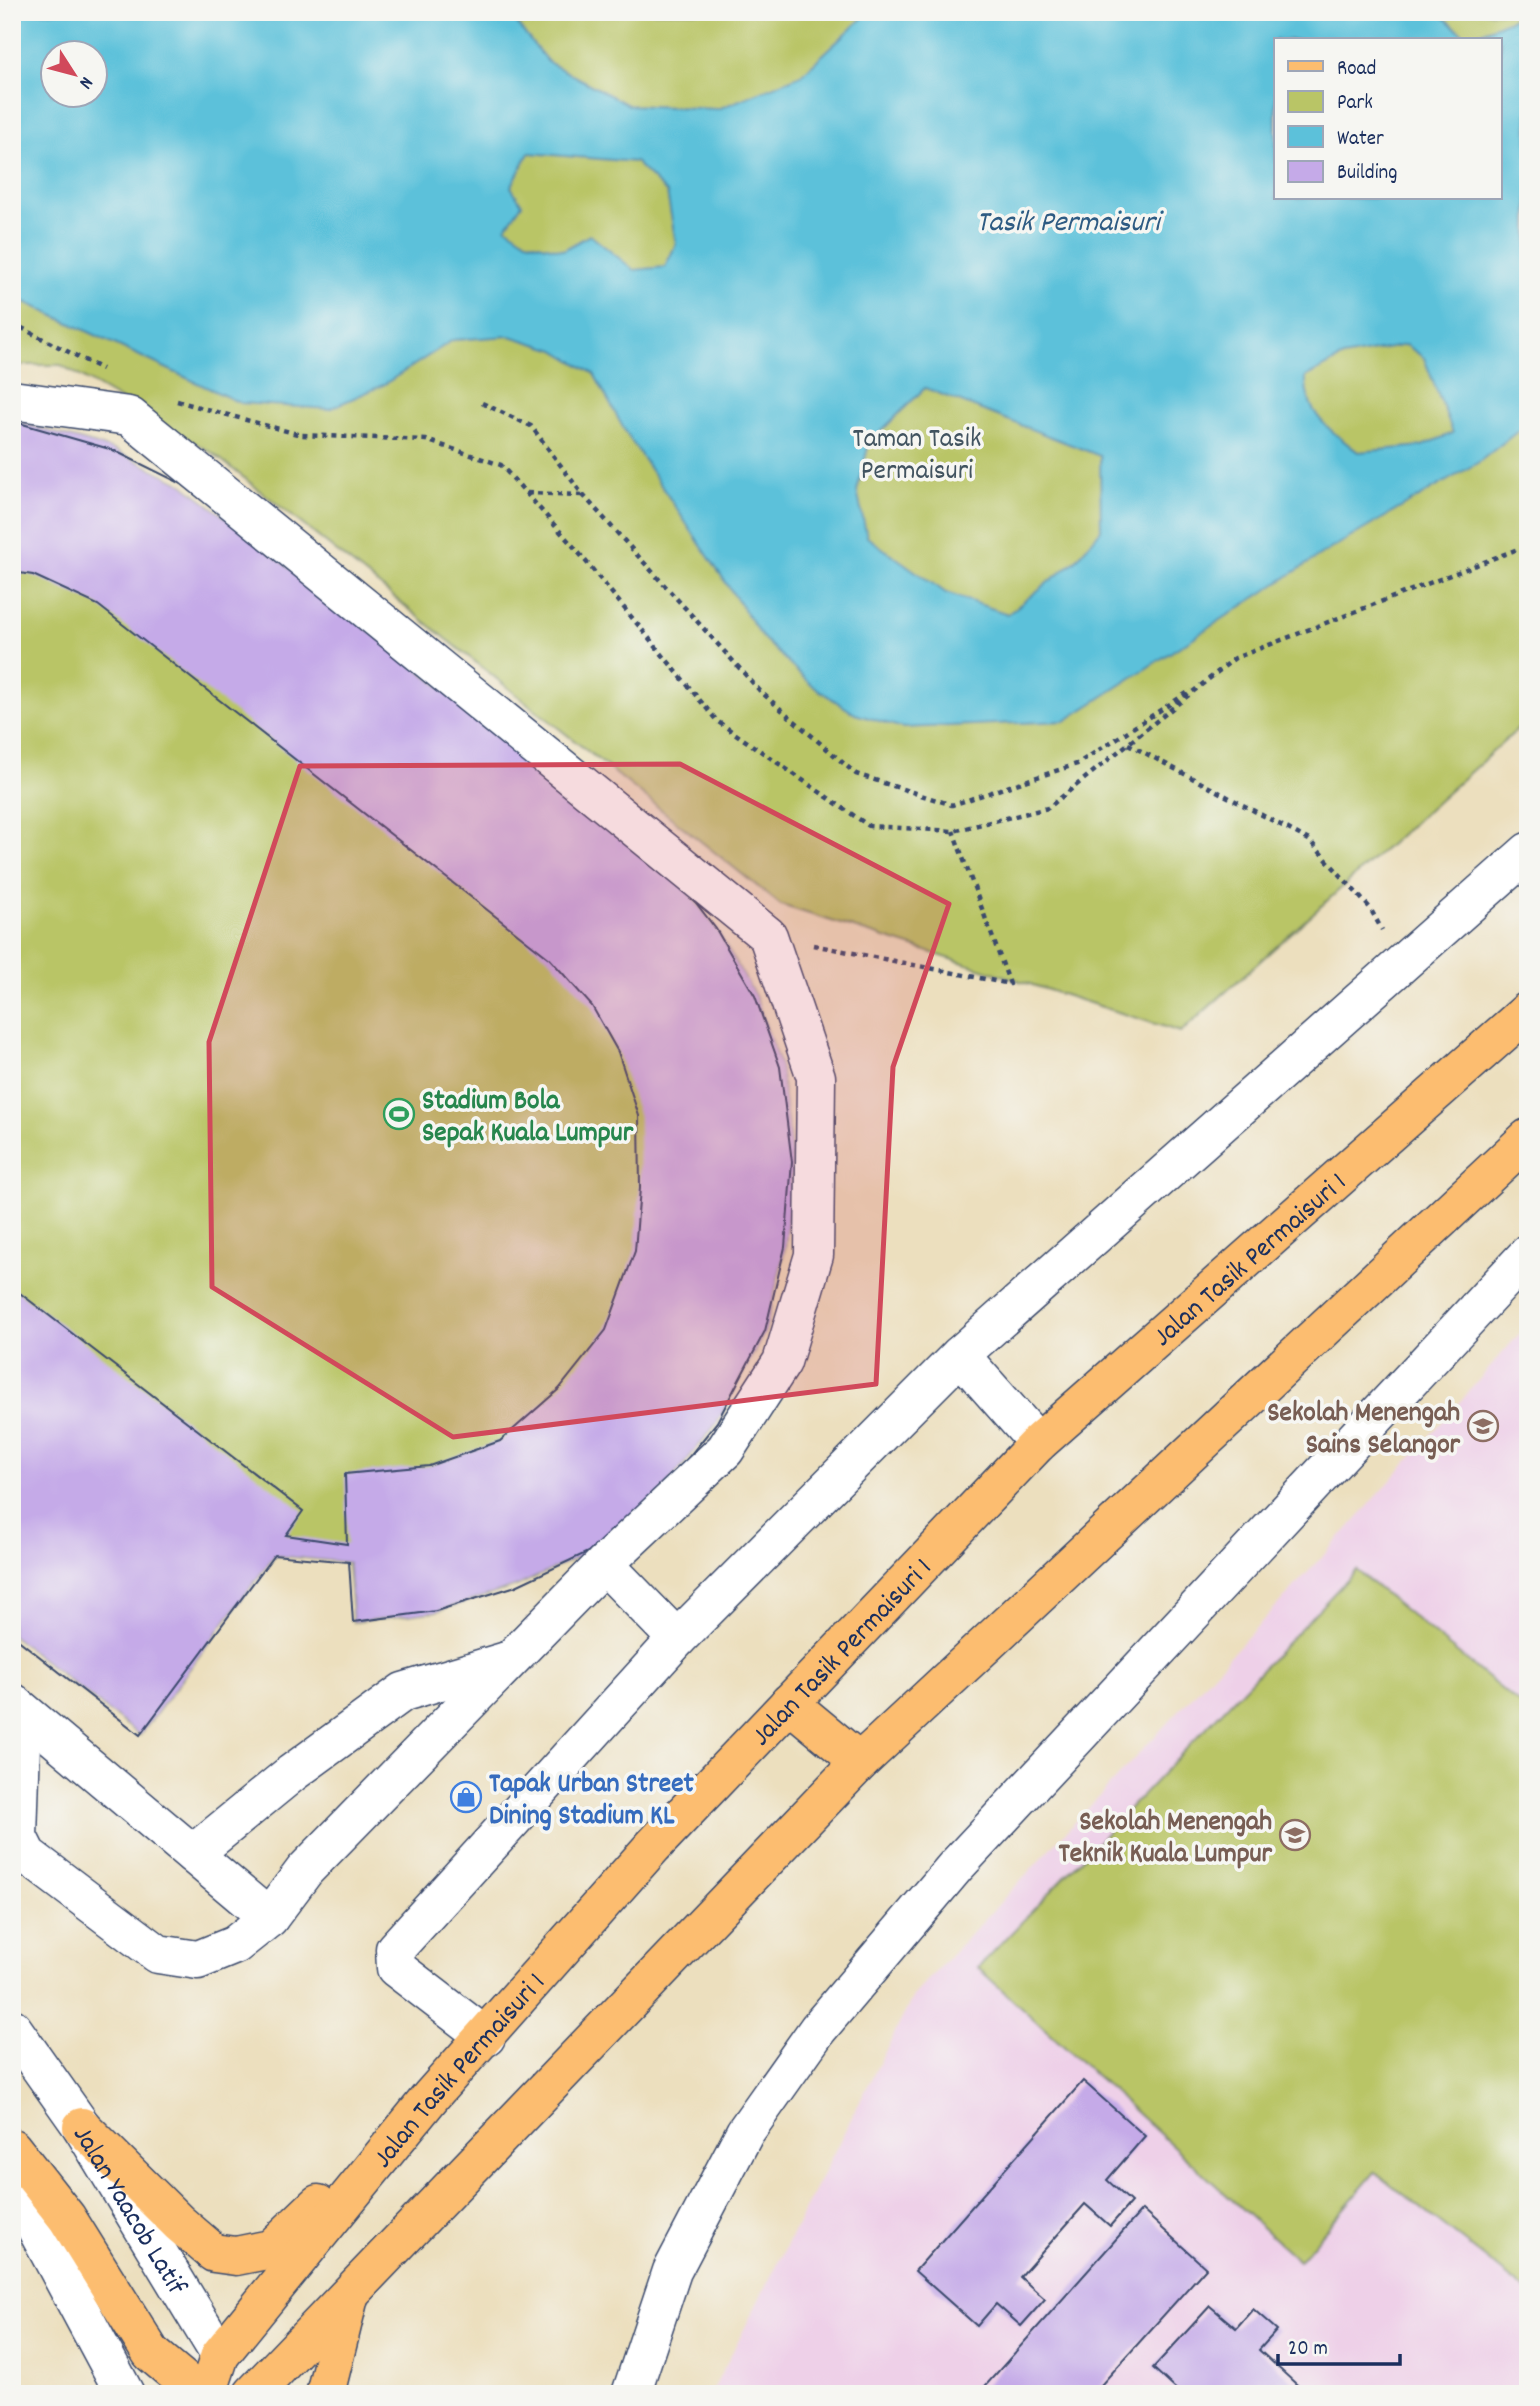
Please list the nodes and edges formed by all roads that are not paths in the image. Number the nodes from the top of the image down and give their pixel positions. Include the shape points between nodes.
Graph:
1 (12, 400) edge
2 (1528, 852) edge
3 (1528, 1011) edge
4 (1528, 1138) edge
5 (1528, 1254) edge
6 (960, 1355) junction
7 (1038, 1443) junction
8 (604, 1564) junction
9 (677, 1639) junction
10 (509, 1661) junction
11 (789, 1703) junction
12 (17, 1707) edge
13 (860, 1762) junction
14 (193, 1854) junction
15 (268, 1918) junction
16 (12, 2028) edge
17 (486, 2036) junction
18 (432, 2095) junction
19 (82, 2127) junction
20 (12, 2148) edge
21 (12, 2183) edge
22 (350, 2295) junction
23 (220, 2355) junction
24 (103, 2358) junction
25 (117, 2394) edge
26 (125, 2394) edge
27 (200, 2394) edge
28 (207, 2394) edge
29 (242, 2394) edge
30 (253, 2394) edge
31 (325, 2394) edge
32 (631, 2394) edge

1 - 8 street via 129,416 768,936 816,1077 814,1255 782,1362 725,1450
2 - 6 street
3 - 7 main road, Jalan Tasik Permaisuri 1
4 - 13 main road
5 - 32 street via 955,1867 818,2029 745,2132 672,2271
6 - 7 street
6 - 9 street
7 - 11 main road, Jalan Tasik Permaisuri 1
8 - 9 street
8 - 10 street
9 - 17 street via 395,1949 396,1968
10 - 14 street via 403,1692 292,1773
10 - 15 street via 305,1870
11 - 13 main road
11 - 17 main road, Jalan Tasik Permaisuri 1 via 653,1846
12 - 14 street
12 - 15 street via 18,1837 27,1855 158,1954 171,1958 198,1960 235,1945
13 - 22 main road
14 - 15 street
16 - 19 street, Jalan Yaacob Latif
17 - 18 main road, Jalan Tasik Permaisuri 1
18 - 19 main road via 271,2249 236,2256 215,2253 179,2223
18 - 23 main road, Jalan Tasik Permaisuri 1
19 - 23 street, Jalan Yaacob Latif
20 - 27 main road via 67,2218 151,2353
21 - 24 street
22 - 30 main road
22 - 31 main road
23 - 28 main road
23 - 29 main road, Jalan Yaacob Latif
24 - 25 street
24 - 26 street

